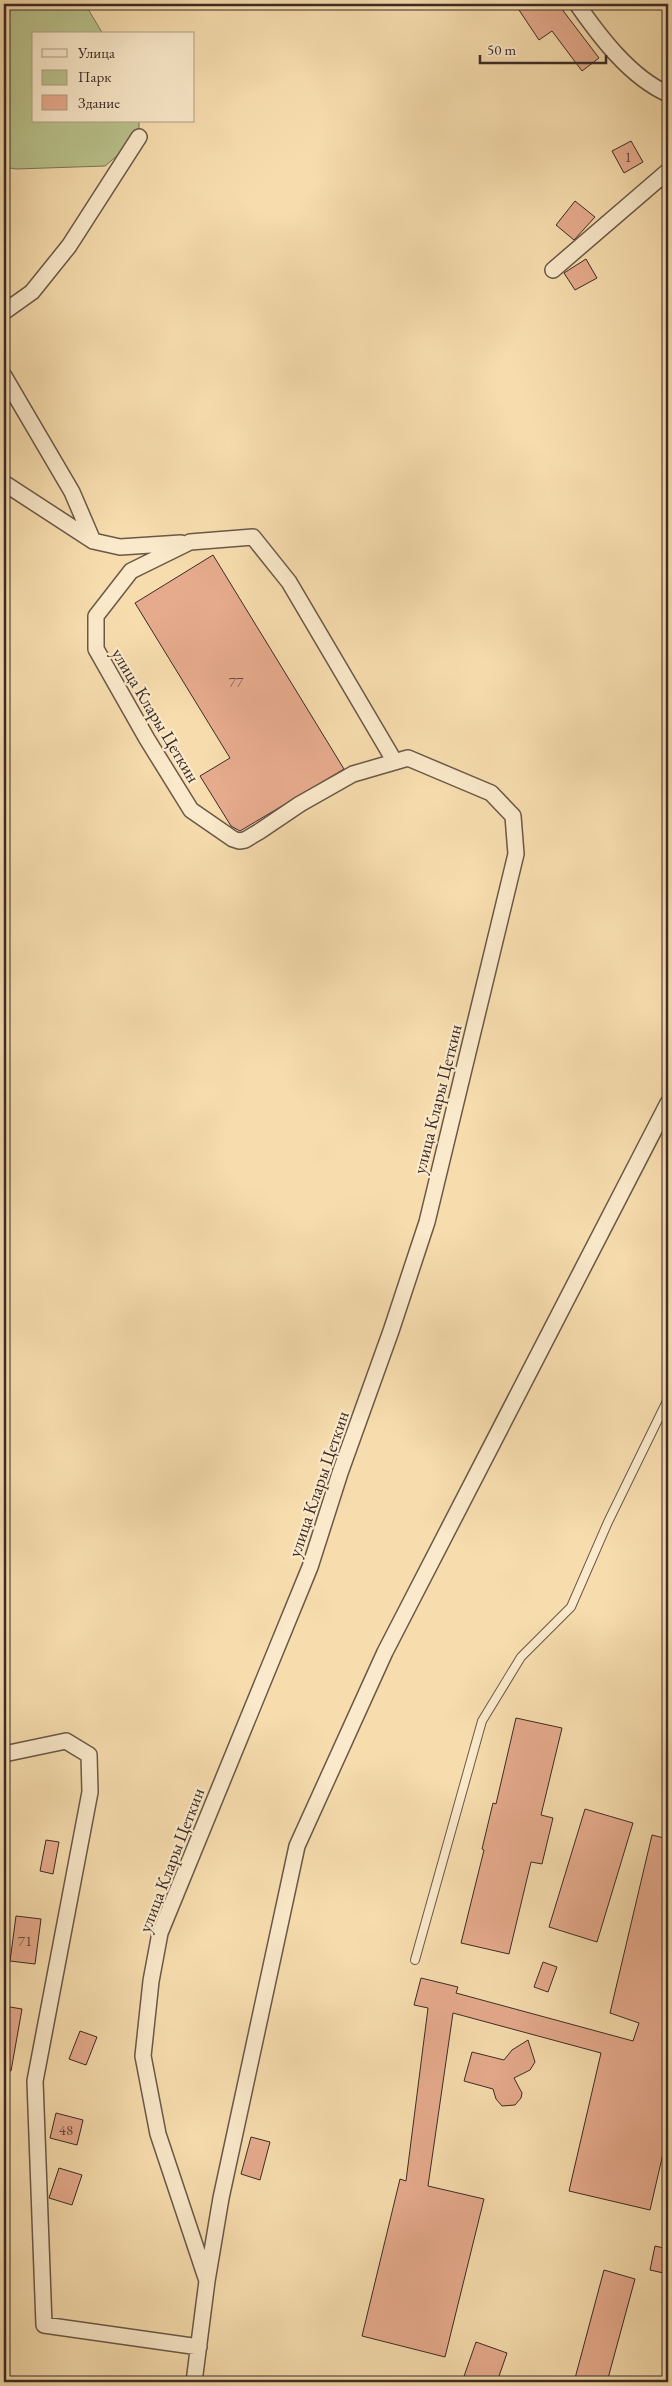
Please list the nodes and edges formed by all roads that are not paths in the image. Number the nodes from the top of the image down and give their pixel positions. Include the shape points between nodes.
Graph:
1 (577, 4) edge
2 (668, 94) edge
3 (139, 137) dead end
4 (668, 171) edge
5 (553, 270) dead end
6 (4, 312) edge
7 (4, 376) edge
8 (4, 483) edge
9 (94, 541) junction
10 (190, 542) junction
11 (395, 762) junction
12 (668, 1103) edge
13 (668, 1398) edge
14 (4, 1754) edge
15 (415, 1960) dead end
16 (207, 2280) junction
17 (199, 2347) junction
18 (194, 2382) edge

1 - 2 street via 632,70
3 - 6 street via 69,246 32,292
4 - 5 street
7 - 9 street via 72,492
8 - 9 street
9 - 10 street via 120,547
10 - 11 street, улица Клары Цеткин via 253,537 289,582
10 - 11 street, улица Клары Цеткин via 131,571 96,616 96,649 191,810 238,841 353,774
11 - 16 street, улица Клары Цеткин via 408,758 491,793 513,816 516,854 427,1222 397,1313 310,1567 160,1933 150,1981 144,2056 158,2134
12 - 16 street via 385,1652 297,1846 221,2198
13 - 15 lane via 571,1607 521,1658 482,1721
14 - 17 street via 66,1741 88,1755 90,1792 35,2081 44,2325
16 - 17 street
17 - 18 street

